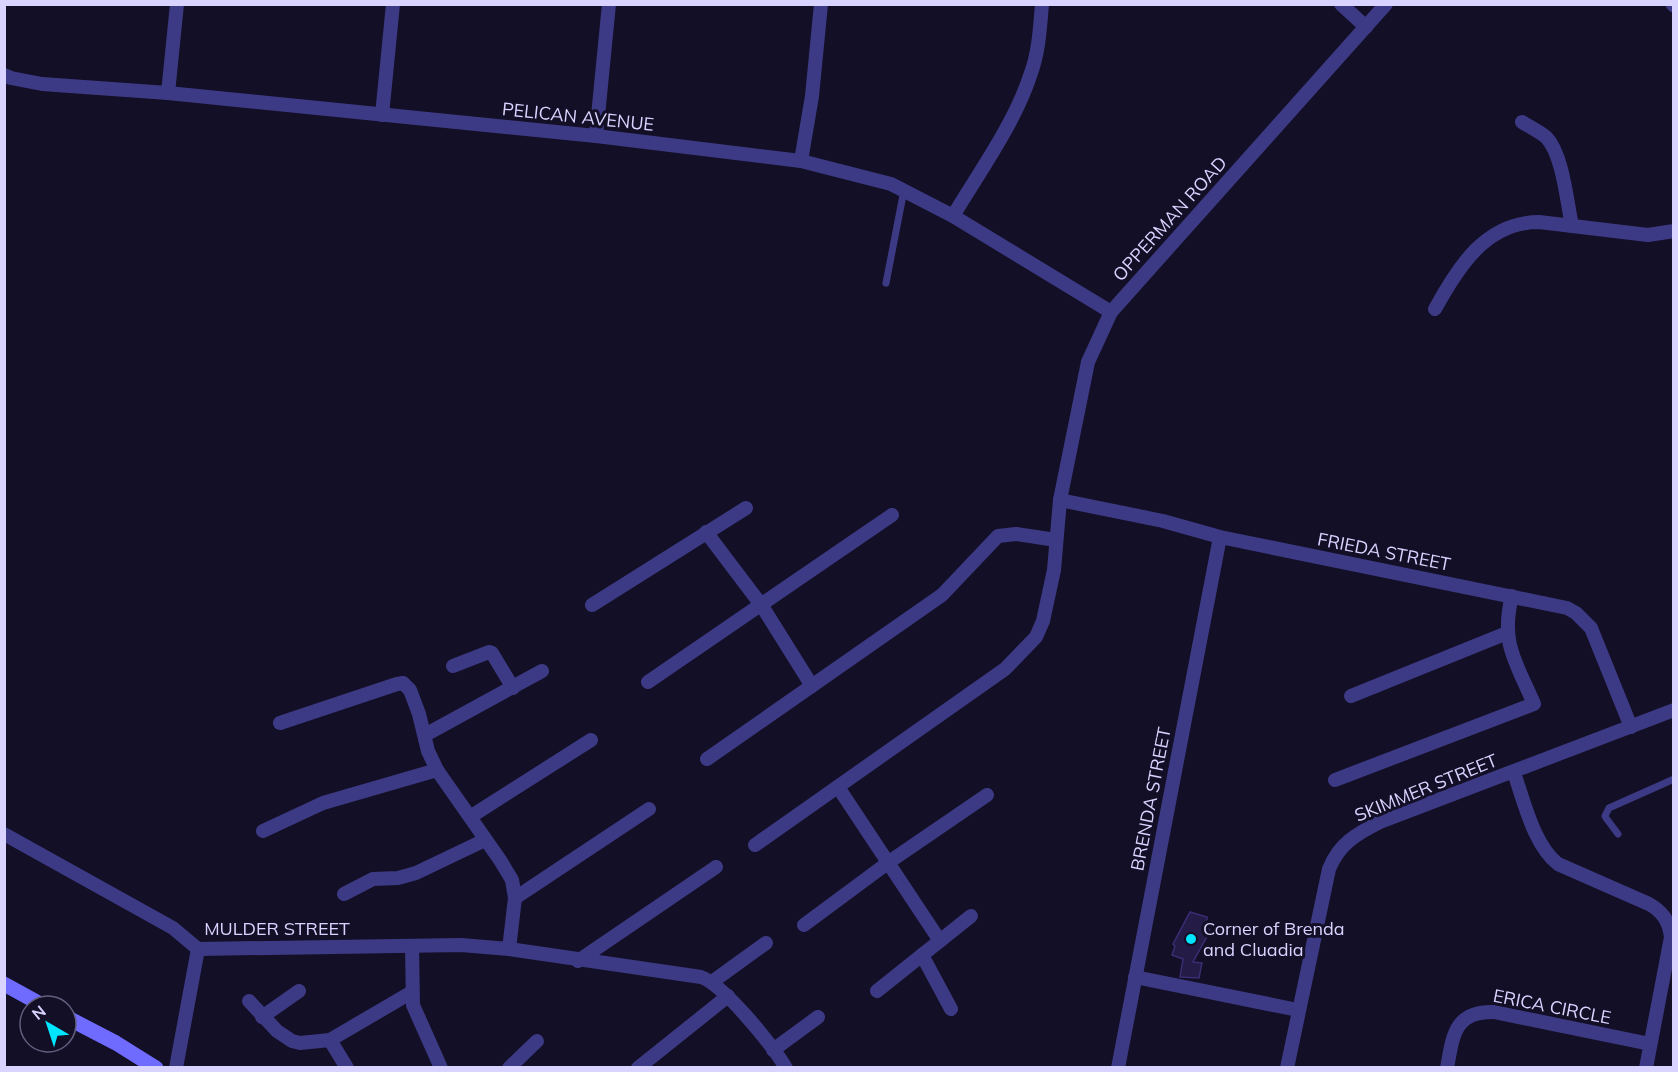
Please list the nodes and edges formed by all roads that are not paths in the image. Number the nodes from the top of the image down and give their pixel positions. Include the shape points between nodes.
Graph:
1 (177, 4) edge
2 (393, 4) edge
3 (609, 4) edge
4 (821, 4) edge
5 (1042, 4) edge
6 (1341, 4) edge
7 (1386, 4) edge
8 (1366, 27) junction
9 (4, 75) edge
10 (168, 93) junction
11 (382, 115) junction
12 (1522, 122) dead end
13 (596, 136) junction
14 (801, 161) junction
15 (904, 190) junction
16 (953, 216) junction
17 (1572, 226) junction
18 (1674, 231) edge
19 (885, 283) dead end
20 (1435, 309) dead end
21 (1112, 312) junction
22 (1060, 500) junction
23 (746, 508) dead end
24 (892, 515) dead end
25 (706, 532) junction
26 (1220, 537) junction
27 (1056, 540) junction
28 (1512, 596) junction
29 (592, 605) dead end
30 (762, 606) junction
31 (1507, 633) junction
32 (453, 666) dead end
33 (542, 671) dead end
34 (648, 682) dead end
35 (812, 686) junction
36 (513, 688) junction
37 (1351, 696) dead end
38 (1674, 710) edge
39 (279, 723) dead end
40 (1630, 727) junction
41 (425, 735) junction
42 (591, 740) dead end
43 (707, 759) dead end
44 (437, 770) junction
45 (1514, 773) junction
46 (1674, 779) edge
47 (1335, 780) dead end
48 (838, 787) junction
49 (987, 795) dead end
50 (649, 809) dead end
51 (470, 818) junction
52 (263, 831) dead end
53 (4, 834) edge
54 (1618, 834) dead end
55 (485, 840) junction
56 (755, 845) dead end
57 (889, 862) junction
58 (716, 867) dead end
59 (344, 894) dead end
60 (515, 897) junction
61 (971, 916) dead end
62 (804, 926) dead end
63 (940, 941) junction
64 (766, 943) dead end
65 (412, 946) junction
66 (198, 949) junction
67 (509, 950) junction
68 (922, 956) junction
69 (578, 960) junction
70 (1136, 977) junction
71 (712, 982) junction
72 (4, 984) edge
73 (877, 991) dead end
74 (299, 992) dead end
75 (412, 992) junction
76 (22, 994) edge
77 (728, 996) junction
78 (249, 1001) dead end
79 (951, 1009) dead end
80 (1298, 1010) junction
81 (262, 1017) junction
82 (818, 1017) dead end
83 (78, 1023) edge
84 (330, 1040) junction
85 (537, 1041) dead end
86 (1650, 1044) junction
87 (773, 1050) junction
88 (783, 1066) edge
89 (156, 1068) edge
90 (176, 1068) edge
91 (347, 1068) edge
92 (441, 1068) edge
93 (509, 1068) edge
94 (638, 1068) edge
95 (1118, 1068) edge
96 (1287, 1068) edge
97 (1447, 1068) edge
98 (1646, 1068) edge

1 - 10 street
2 - 11 street
3 - 13 street
4 - 14 street
5 - 16 street via 1031,75 1013,114
6 - 8 street
7 - 8 street, OPPERMAN ROAD
8 - 21 street, OPPERMAN ROAD
9 - 10 street, PELICAN AVENUE via 42,84
10 - 11 street, PELICAN AVENUE
11 - 13 street, PELICAN AVENUE
12 - 17 street via 1545,136 1555,152
13 - 14 street, PELICAN AVENUE
14 - 15 street, PELICAN AVENUE
15 - 16 street, PELICAN AVENUE
15 - 19 lane
16 - 21 street, PELICAN AVENUE
17 - 18 street via 1648,235
17 - 20 street via 1526,222 1493,235 1460,267
21 - 22 street, OPPERMAN ROAD via 1088,362
22 - 26 street, FRIEDA STREET
22 - 27 street, OPPERMAN ROAD
23 - 25 street
24 - 30 street
25 - 29 street
25 - 30 street
26 - 28 street, FRIEDA STREET
26 - 70 street, BRENDA STREET
27 - 35 street via 1016,534 998,536 942,595
27 - 48 street, OPPERMAN ROAD via 1043,621 1026,648 1005,669
28 - 31 street
28 - 40 street, FRIEDA STREET via 1567,608 1591,628
30 - 34 street
30 - 35 street
31 - 37 street
31 - 47 street via 1509,647 1534,704
32 - 36 street via 489,652
33 - 36 street
35 - 43 street
36 - 41 street
38 - 40 street, SKIMMER STREET
39 - 41 street via 403,683 410,690
40 - 45 street, SKIMMER STREET
41 - 44 street
42 - 51 street
44 - 51 street
44 - 52 street via 323,803
45 - 80 street, SKIMMER STREET via 1380,822 1345,843 1329,869
45 - 86 street via 1542,846 1553,860 1658,909 1670,925
46 - 54 lane via 1609,808 1605,816
48 - 56 street, OPPERMAN ROAD
48 - 57 street
49 - 57 street
50 - 60 street
51 - 55 street
53 - 66 street, MULDER STREET via 173,928
55 - 59 street via 416,873 373,879
55 - 60 street via 512,880
57 - 62 street
57 - 63 street
58 - 69 street
60 - 67 street
61 - 63 street
63 - 68 street
64 - 71 street
65 - 66 street, MULDER STREET
65 - 67 street, MULDER STREET via 461,945
65 - 75 street
66 - 90 street
67 - 69 street, MULDER STREET
68 - 73 street
68 - 79 street
69 - 71 street, MULDER STREET via 696,976
70 - 80 street
70 - 95 street, BRENDA STREET
71 - 77 street
72 - 76 main road
74 - 81 street
75 - 84 street
75 - 92 street via 413,1005
77 - 87 street
77 - 94 street
78 - 81 street
80 - 96 street, SKIMMER STREET
81 - 84 street via 292,1041
82 - 87 street
83 - 89 main road
84 - 91 street
85 - 93 street
86 - 97 street, ERICA CIRCLE via 1479,1012 1466,1018 1456,1030
86 - 98 street
87 - 88 street

